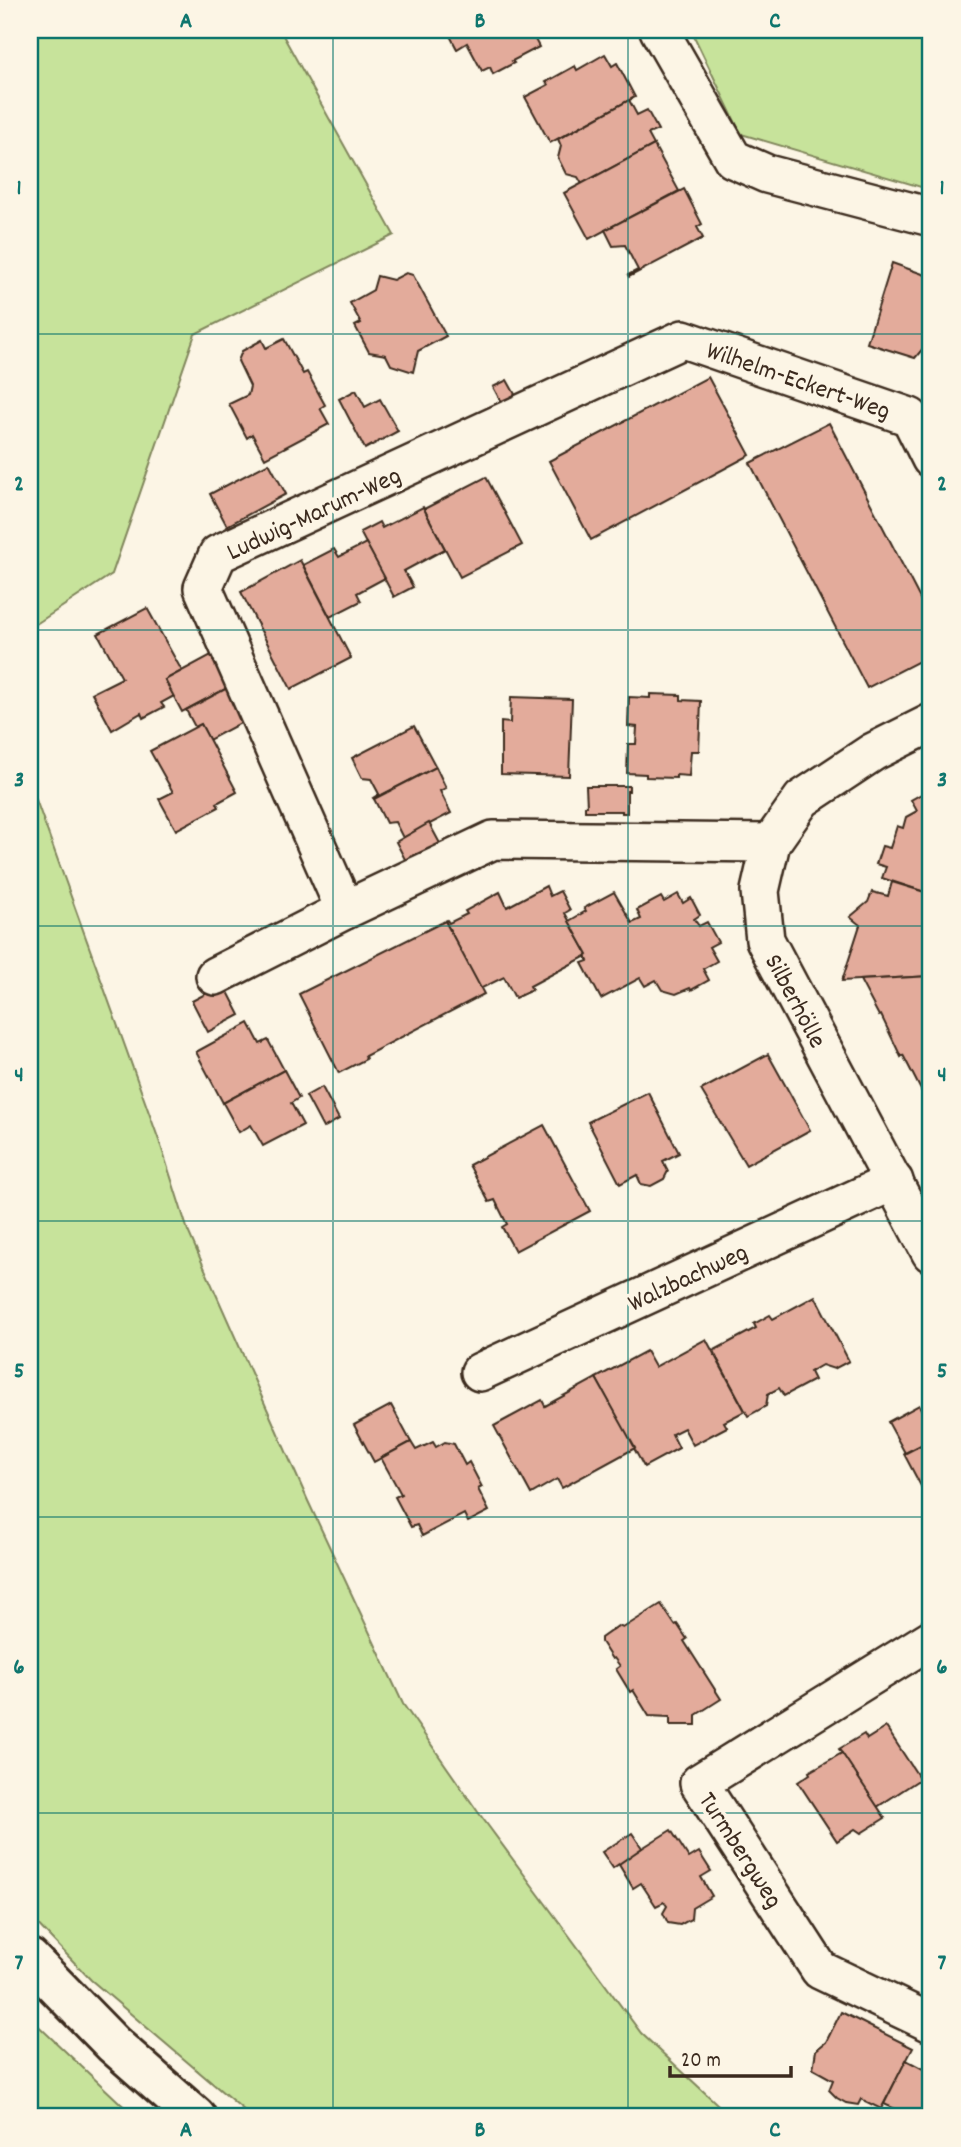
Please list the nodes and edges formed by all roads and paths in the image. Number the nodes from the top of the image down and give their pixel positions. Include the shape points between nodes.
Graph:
1 (659, 30) edge
2 (931, 217) edge
3 (683, 339) joint
4 (931, 459) edge
5 (931, 723) edge
6 (771, 843) junction
7 (345, 910) junction
8 (215, 975) dead end
9 (894, 1181) junction
10 (931, 1253) edge
11 (480, 1372) dead end
12 (931, 1639) edge
13 (30, 1959) edge
14 (931, 2023) edge
15 (196, 2117) edge

1 - 2 street via 733,159 767,174
3 - 4 street, Wilhelm-Eckert-Weg via 910,417
3 - 7 street, Ludwig-Marum-Weg via 218,554 203,588
5 - 6 street, Silberhölle via 873,752 802,799
6 - 7 street via 493,840
6 - 9 street, Silberhölle via 760,891 765,940
7 - 8 street
9 - 10 street, Silberhölle
9 - 11 street, Walzbachweg
12 - 14 street, Turmbergweg via 699,1783 820,1970
13 - 15 main road via 113,2044

